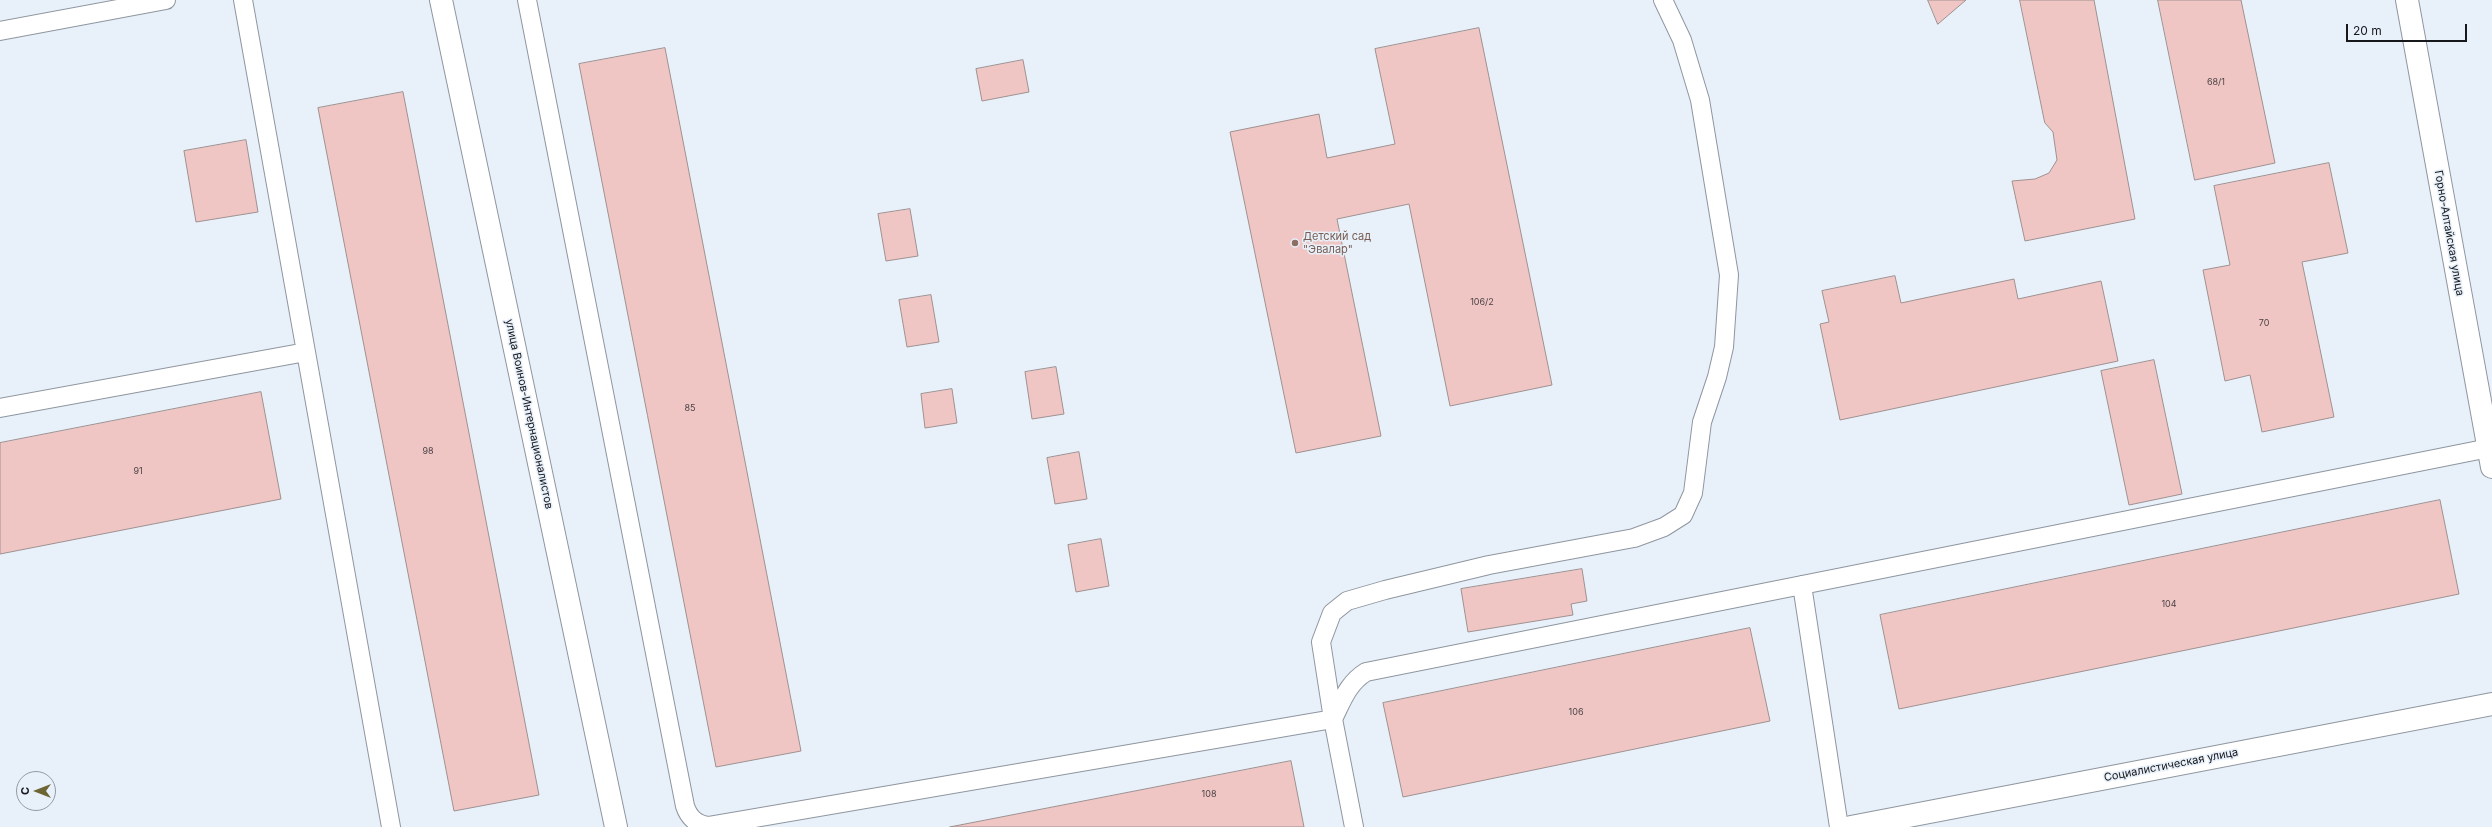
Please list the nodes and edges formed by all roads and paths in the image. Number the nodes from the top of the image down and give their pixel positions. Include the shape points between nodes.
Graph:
1 (166, 0) edge
2 (243, 0) edge
3 (441, 0) edge
4 (527, 0) edge
5 (1663, 0) edge
6 (2407, 0) edge
7 (0, 31) edge
8 (306, 352) junction
9 (0, 408) edge
10 (2490, 458) edge
11 (1802, 585) junction
12 (2492, 704) edge
13 (1333, 719) junction
14 (391, 827) edge
15 (616, 827) edge
16 (1354, 827) edge
17 (1840, 827) edge
18 (1851, 827) edge

1 - 7 lane
2 - 8 lane
3 - 15 street, улица Воинов-Интернационалистов
4 - 13 lane via 685,806 694,820 708,826
5 - 13 lane via 1682,40 1700,100 1729,275 1724,346 1702,422 1691,499 1683,515 1664,527 1634,538 1489,565 1347,601 1332,613 1321,642
6 - 10 street, Горно-Алтайская улица
8 - 9 lane
8 - 14 lane
10 - 11 lane
11 - 13 lane via 1366,672 1356,678 1349,687
11 - 17 lane
12 - 18 street, Социалистическая улица
13 - 16 lane

